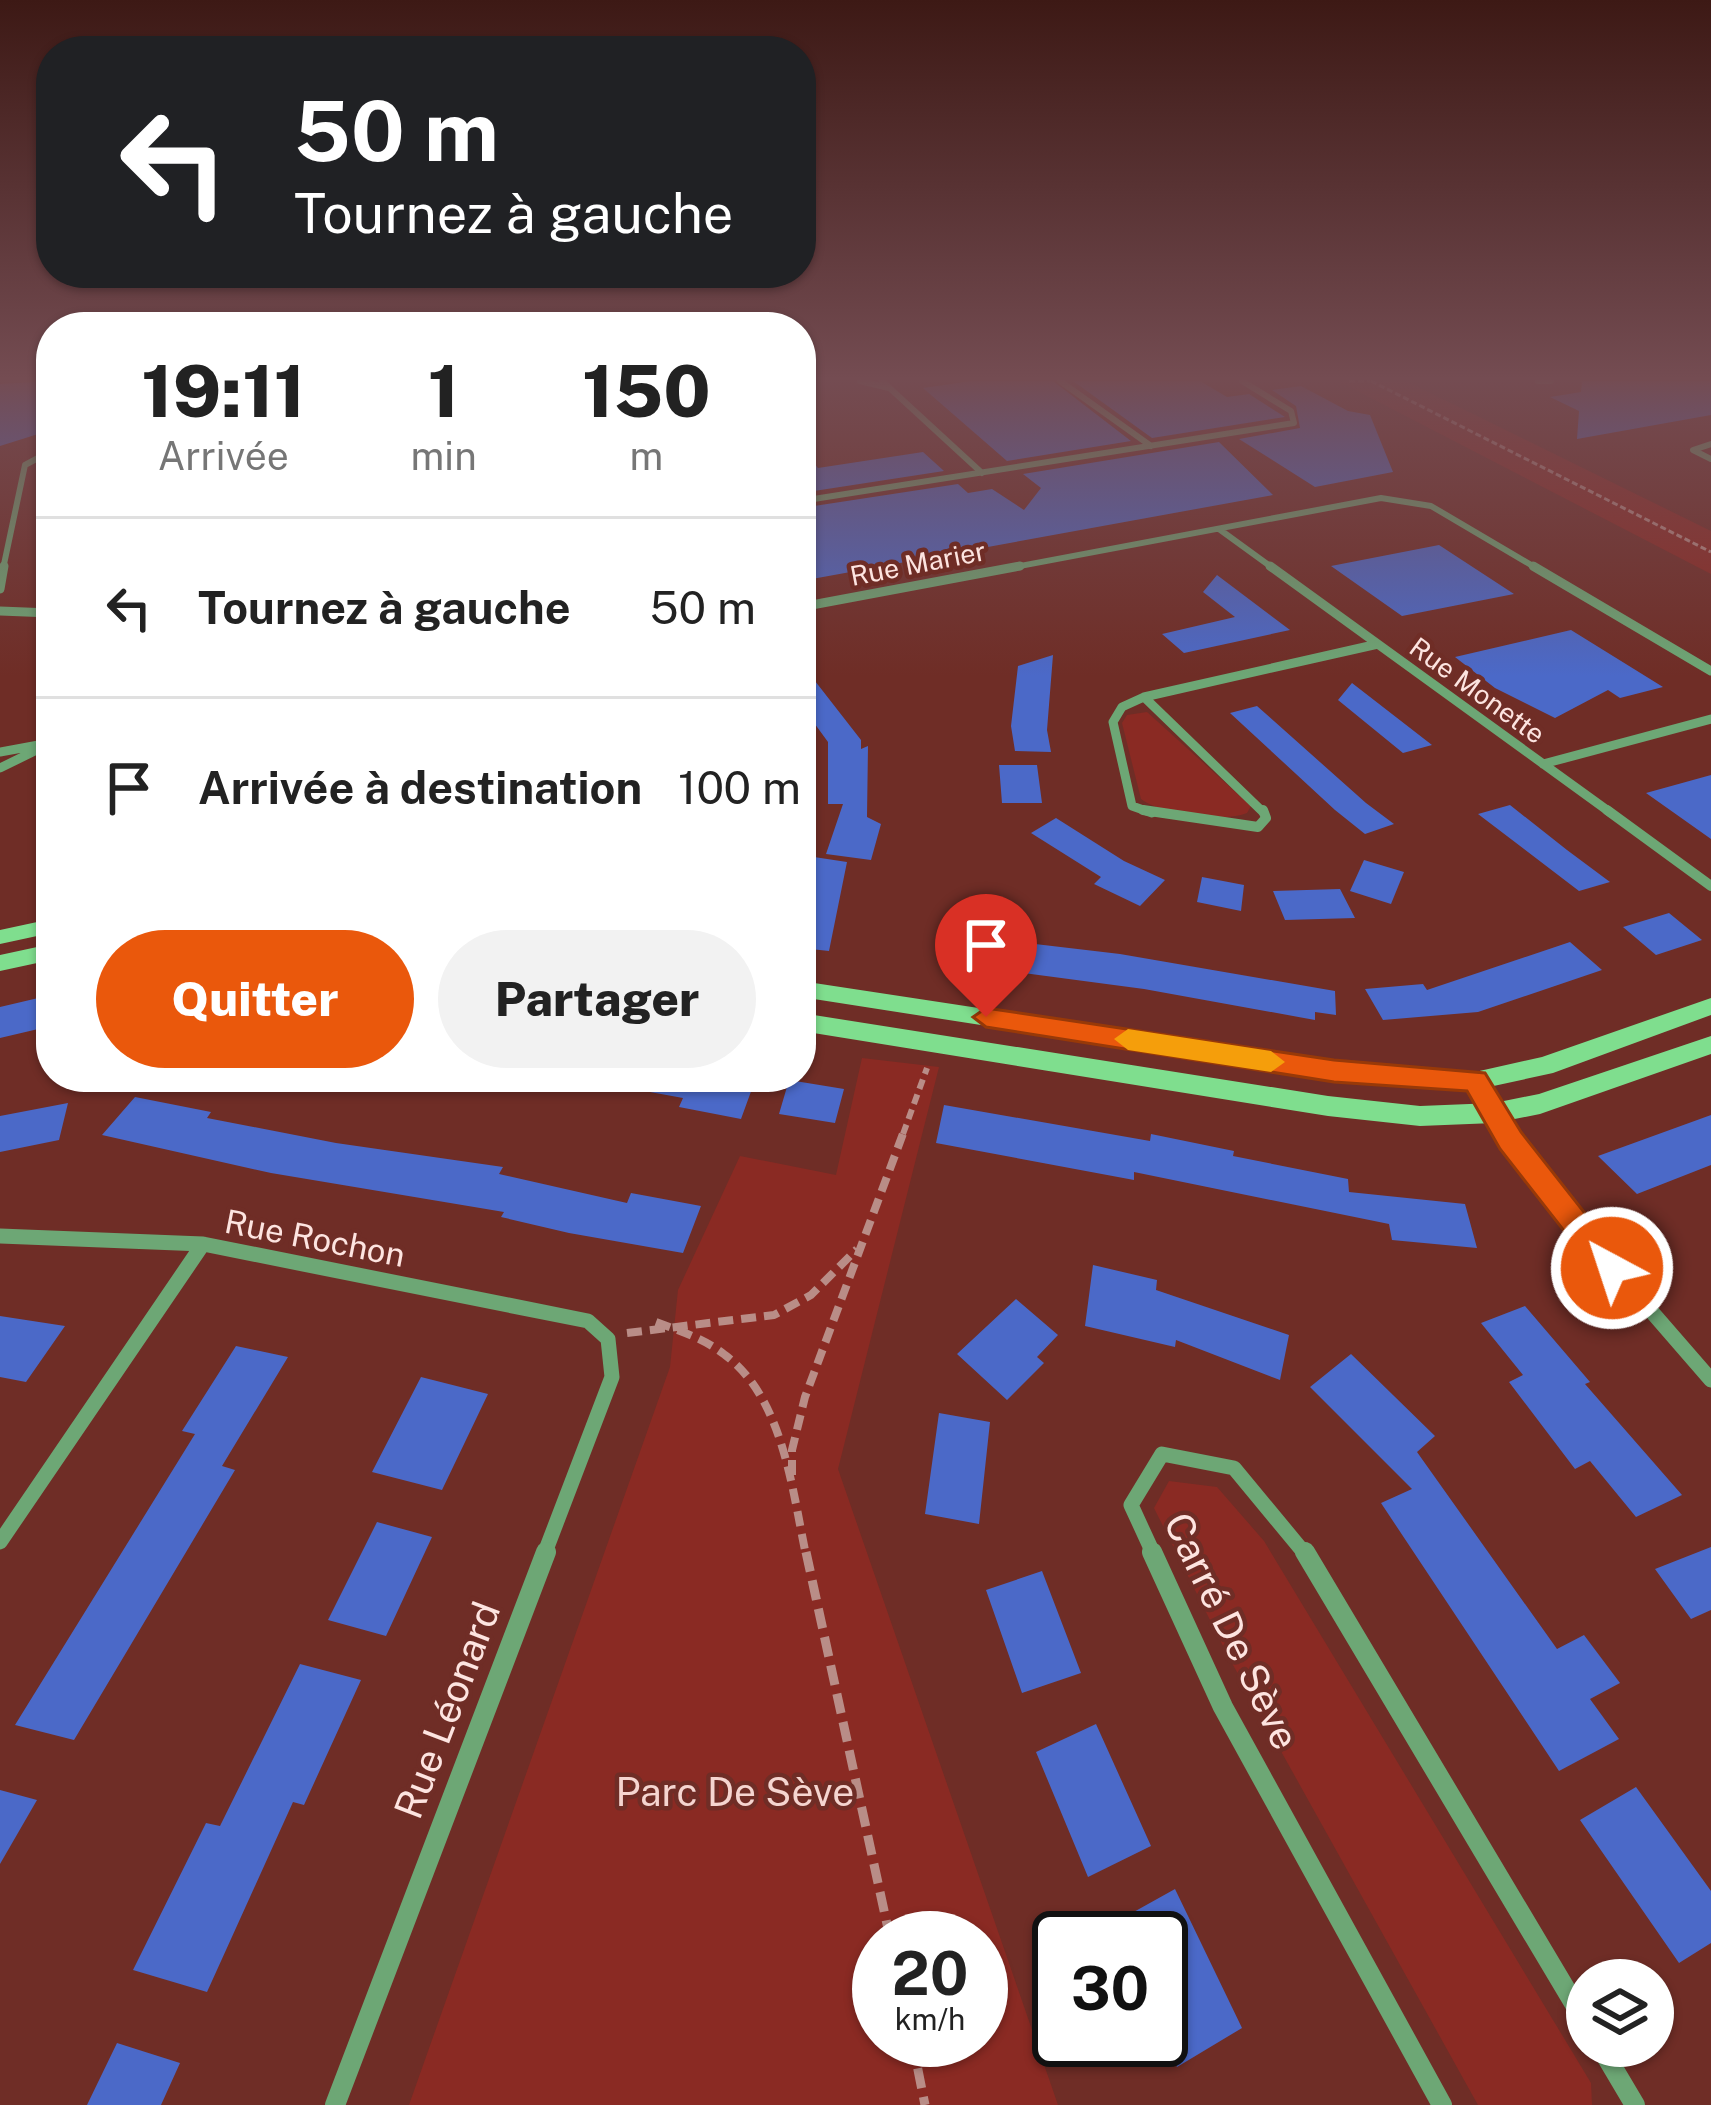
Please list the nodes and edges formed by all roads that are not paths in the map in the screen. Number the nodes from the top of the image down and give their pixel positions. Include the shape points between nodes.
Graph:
1 (22, 479) edge
2 (942, 479) edge
3 (816, 499) edge
4 (1219, 529) junction
5 (0, 589) edge
6 (816, 604) edge
7 (0, 611) edge
8 (36, 612) edge
9 (1378, 644) junction
10 (1711, 671) edge
11 (1144, 697) junction
12 (1711, 719) edge
13 (36, 746) edge
14 (36, 750) edge
15 (0, 752) edge
16 (1543, 764) junction
17 (0, 768) edge
18 (1711, 886) edge
19 (36, 929) edge
20 (0, 937) edge
21 (36, 955) edge
22 (0, 963) edge
23 (816, 990) edge
24 (1711, 1006) edge
25 (816, 1024) edge
26 (1711, 1045) edge
27 (1475, 1081) junction
28 (1494, 1114) junction
29 (0, 1236) edge
30 (203, 1244) junction
31 (609, 1339) joint
32 (1711, 1380) edge
33 (0, 1542) edge
34 (1566, 1990) edge
35 (1612, 2067) edge
36 (334, 2105) edge
37 (1442, 2105) edge
38 (1635, 2105) edge

1 - 5 street
2 - 3 street
4 - 6 street, Rue Marier
4 - 9 street, Rue Monette
4 - 10 street, Rue Marier via 1408,499
7 - 8 street
9 - 11 street
9 - 16 street, Rue Monette
11 - 11 street via 1122,707 1113,722 1132,806 1258,827 1266,818 1262,807
12 - 16 street
13 - 15 street
14 - 17 street
16 - 18 street, Rue Monette
19 - 20 street
21 - 22 street
23 - 27 street via 1334,1071
24 - 27 street via 1544,1066
25 - 28 street via 1373,1112
26 - 28 street
27 - 28 street
28 - 32 street via 1577,1227
29 - 30 street, Rue Rochon
30 - 31 street, Rue Rochon via 578,1317
30 - 33 street
31 - 36 street, Rue Léonard via 608,1389
34 - 37 street, Carré De Sève via 1300,1544 1234,1468 1162,1454 1131,1505 1223,1707
35 - 38 street

